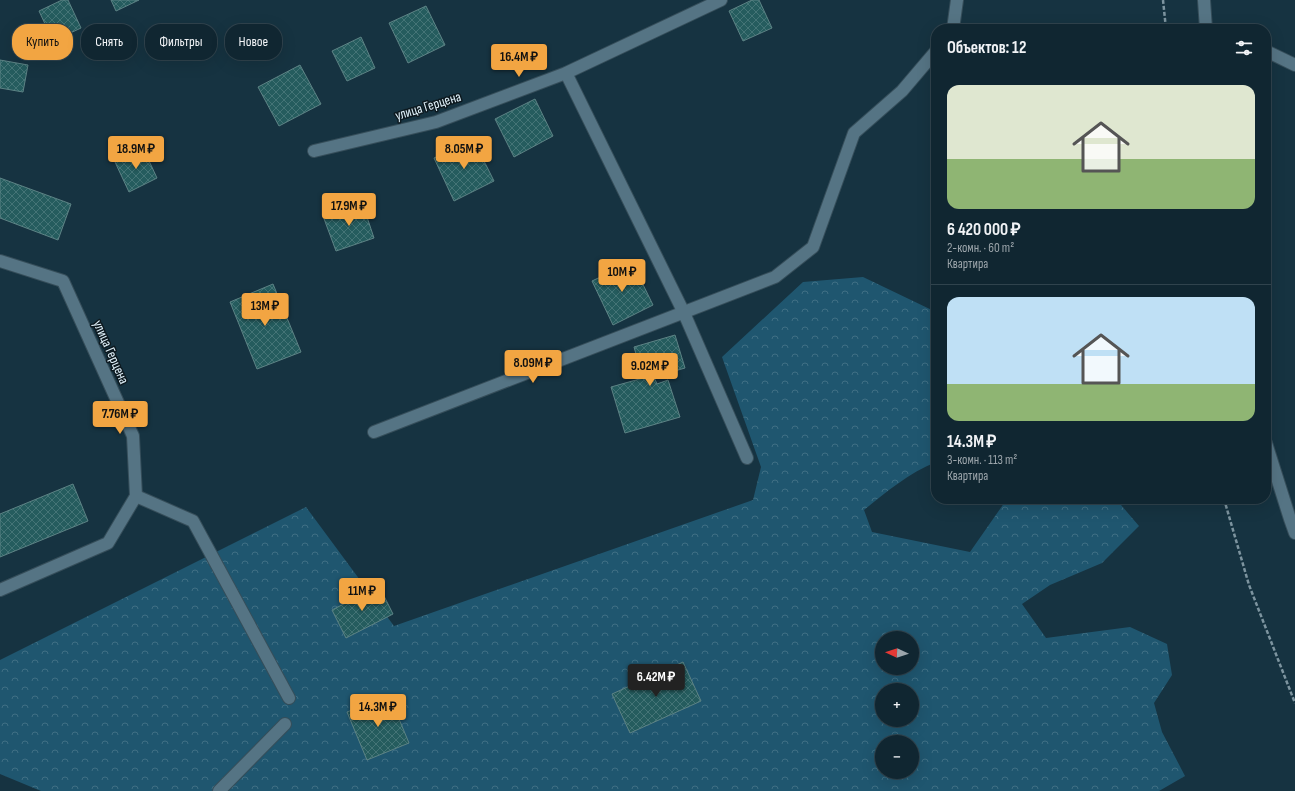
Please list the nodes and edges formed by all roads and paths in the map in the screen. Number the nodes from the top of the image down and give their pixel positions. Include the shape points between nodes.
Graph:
1 (721, 0) edge
2 (957, 0) edge
3 (1163, 0) edge
4 (1204, 0) edge
5 (954, 24) edge
6 (1165, 24) edge
7 (1206, 24) edge
8 (1271, 53) edge
9 (931, 57) edge
10 (1295, 65) edge
11 (566, 73) junction
12 (314, 151) dead end
13 (0, 261) edge
14 (684, 313) junction
15 (374, 432) dead end
16 (747, 458) dead end
17 (1271, 459) edge
18 (136, 496) junction
19 (1225, 504) edge
20 (1295, 533) edge
21 (0, 590) edge
22 (289, 698) dead end
23 (1295, 703) edge
24 (285, 724) dead end
25 (219, 791) edge

1 - 11 street, улица Герцена
2 - 5 street
3 - 6 path
4 - 7 street
8 - 10 street
9 - 14 street via 902,91 854,133 813,247 775,277
11 - 12 street, улица Герцена via 436,122
11 - 14 street
13 - 18 street, улица Герцена via 62,281 133,436
14 - 15 street
14 - 16 street
17 - 20 street
18 - 21 street via 108,544
18 - 22 street via 193,521
19 - 23 path via 1249,585
24 - 25 street

